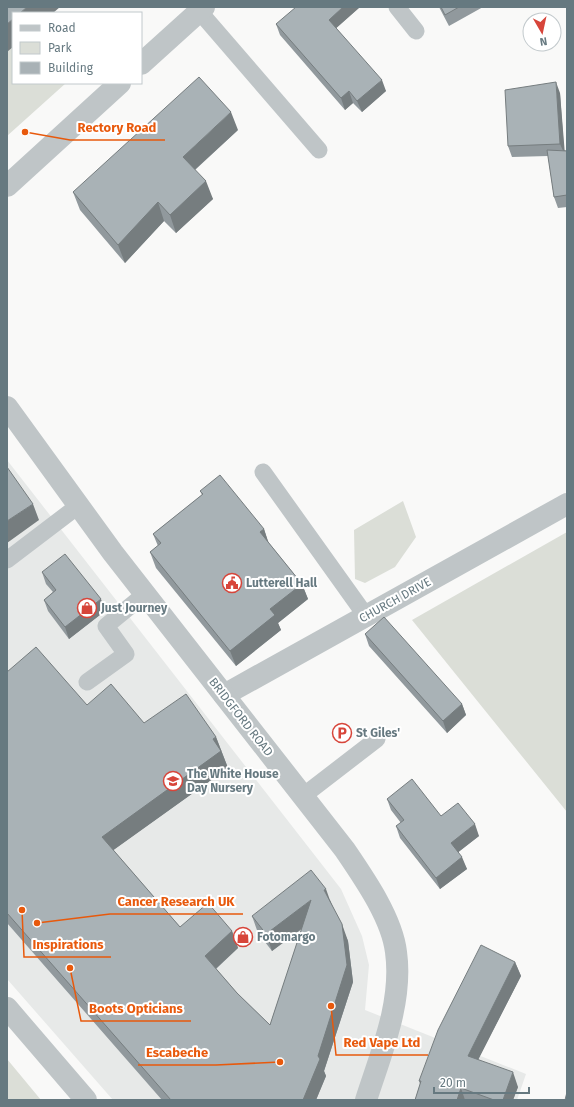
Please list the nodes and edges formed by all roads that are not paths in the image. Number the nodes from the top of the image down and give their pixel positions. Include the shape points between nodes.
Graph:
1 (397, 7) edge
2 (201, 9) edge
3 (416, 31) dead end
4 (142, 63) edge
5 (119, 84) edge
6 (319, 150) dead end
7 (7, 186) edge
8 (7, 407) edge
9 (263, 472) dead end
10 (567, 504) edge
11 (78, 506) junction
12 (7, 560) edge
13 (144, 594) junction
14 (366, 616) junction
15 (87, 682) dead end
16 (224, 695) junction
17 (377, 740) dead end
18 (303, 796) junction
19 (7, 1008) edge
20 (86, 1100) edge
21 (366, 1100) edge

1 - 3 lane
2 - 4 street
2 - 6 lane
5 - 7 street
8 - 11 street, BRIDGFORD ROAD
9 - 14 lane
10 - 14 street, CHURCH DRIVE
11 - 12 lane
11 - 13 street, BRIDGFORD ROAD
13 - 15 lane via 106,626 126,654
13 - 16 street, BRIDGFORD ROAD
14 - 16 street, CHURCH DRIVE
16 - 18 street, BRIDGFORD ROAD
17 - 18 lane
18 - 21 street, BRIDGFORD ROAD via 364,878 384,913 396,951 398,988 388,1031
19 - 20 street

